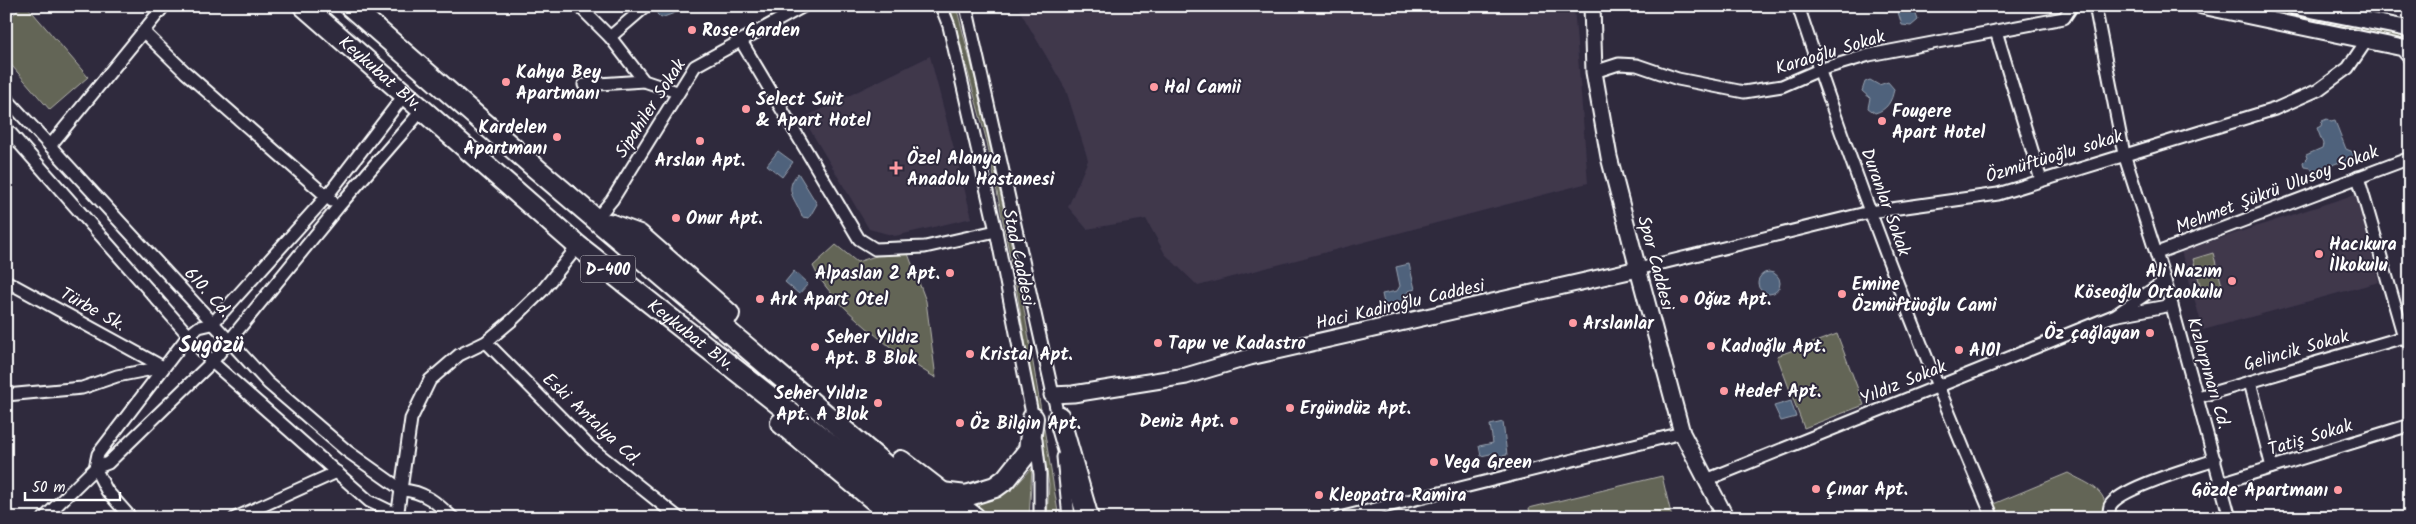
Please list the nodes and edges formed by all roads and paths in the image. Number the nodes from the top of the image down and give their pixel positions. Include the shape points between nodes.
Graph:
1 (164, 6) edge
2 (304, 6) edge
3 (350, 6) edge
4 (579, 6) edge
5 (646, 6) edge
6 (804, 6) edge
7 (941, 6) edge
8 (966, 6) edge
9 (1592, 6) edge
10 (1798, 6) edge
11 (2072, 6) edge
12 (2096, 6) edge
13 (2202, 6) edge
14 (2293, 6) edge
15 (2408, 27) edge
16 (1996, 31) junction
17 (144, 32) junction
18 (610, 37) junction
19 (2366, 40) junction
20 (741, 41) junction
21 (2410, 56) edge
22 (1819, 70) junction
23 (1594, 72) junction
24 (644, 81) junction
25 (584, 85) dead end
26 (677, 92) junction
27 (405, 94) junction
28 (6, 98) edge
29 (423, 110) junction
30 (6, 128) edge
31 (50, 146) junction
32 (2124, 154) junction
33 (2410, 158) edge
34 (2358, 177) junction
35 (2041, 180) junction
36 (327, 196) junction
37 (339, 206) junction
38 (1870, 212) junction
39 (596, 219) junction
40 (996, 231) junction
41 (578, 246) junction
42 (2157, 253) junction
43 (1638, 269) junction
44 (6, 281) edge
45 (2165, 281) junction
46 (2172, 305) junction
47 (2113, 316) junction
48 (212, 324) junction
49 (188, 336) junction
50 (230, 341) junction
51 (2407, 341) edge
52 (486, 342) junction
53 (212, 362) junction
54 (163, 367) junction
55 (2250, 382) junction
56 (1937, 387) junction
57 (6, 395) edge
58 (1052, 395) junction
59 (2198, 397) junction
60 (1059, 417) junction
61 (1033, 418) junction
62 (2410, 426) edge
63 (1682, 433) junction
64 (2215, 460) junction
65 (2272, 467) junction
66 (95, 468) junction
67 (336, 472) junction
68 (1706, 480) junction
69 (2221, 482) junction
70 (402, 490) junction
71 (940, 492) junction
72 (398, 516) edge
73 (44, 518) edge
74 (130, 518) edge
75 (235, 518) edge
76 (453, 518) edge
77 (679, 518) edge
78 (896, 518) edge
79 (924, 518) edge
80 (947, 518) edge
81 (975, 518) edge
82 (1040, 518) edge
83 (1069, 518) edge
84 (1088, 518) edge
85 (1339, 518) edge
86 (1726, 518) edge
87 (1992, 518) edge
88 (2108, 518) edge
89 (2230, 518) edge

1 - 17 street
2 - 27 highway, Keykubat Blv. / D-400
3 - 39 highway, Keykubat Blv. / D-400
4 - 18 street
5 - 18 street
6 - 20 street, Sipahiler Sokak
7 - 40 street, Stad Caddesi via 949,26
8 - 58 street, Stad Caddesi
9 - 23 street, Spor Caddesi
10 - 22 street, Duranlar Sokak
11 - 16 street, Karaoğlu Sokak via 2064,18
12 - 32 street, Kızlarpınarı Cd.
13 - 19 street
14 - 15 street
16 - 22 street, Karaoğlu Sokak via 1870,55
16 - 35 street
17 - 31 street
17 - 36 street
18 - 24 street
19 - 21 street via 2403,48
19 - 32 street, Özmüftüoğlu sokak via 2348,68 2318,90 2275,109
20 - 26 street, Sipahiler Sokak via 695,66
20 - 40 street via 859,239 875,249 925,247
22 - 23 street, Karaoğlu Sokak via 1782,86 1744,92 1678,79 1636,65 1619,64
22 - 38 street, Duranlar Sokak
23 - 43 street, Spor Caddesi via 1608,157
24 - 25 street
24 - 26 street
26 - 39 street, Sipahiler Sokak via 612,200
27 - 29 highway, Keykubat Blv. / D-400
27 - 36 street
28 - 31 street, 610. Cd.
29 - 37 street
29 - 41 highway, Keykubat Blv. / D-400
30 - 49 street
31 - 48 street, 610. Cd.
32 - 35 street, Özmüftüoğlu sokak
32 - 42 street, Kızlarpınarı Cd.
33 - 34 street, Mehmet Şükrü Ulusoy Sokak
34 - 42 street, Mehmet Şükrü Ulusoy Sokak
34 - 51 street
35 - 38 street, Özmüftüoğlu sokak via 1998,194
36 - 37 street
36 - 48 street
37 - 50 street
38 - 43 street, Özmüftüoğlu sokak
38 - 56 street, Duranlar Sokak
39 - 71 highway via 639,235 828,400
39 - 80 highway, Keykubat Blv. / D-400
40 - 61 street, Stad Caddesi
41 - 52 street via 542,291
41 - 78 highway via 604,275 664,328
41 - 79 highway, Keykubat Blv. / D-400
42 - 45 street, Kızlarpınarı Cd.
43 - 58 street, Haci Kadiroğlu Caddesi via 1250,357 1186,376
43 - 63 street, Spor Caddesi
44 - 54 street, Türbe Sk.
45 - 46 street, Kızlarpınarı Cd.
45 - 47 street
46 - 47 street
46 - 59 street, Kızlarpınarı Cd.
47 - 56 street, Yıldız Sokak
48 - 49 street
48 - 50 street, 610. Cd.
49 - 53 street
49 - 54 street
50 - 53 street
50 - 70 street, 610. Cd. via 268,383 347,451
51 - 55 street, Gelincik Sokak
52 - 70 street via 459,355 430,380 411,419
52 - 77 street, Eski Antalya Cd. via 590,447
53 - 66 street via 108,463
53 - 67 street
54 - 57 street via 117,376 82,388
54 - 66 street via 98,454
55 - 59 street, Gelincik Sokak
55 - 65 street
56 - 68 street, Yıldız Sokak
56 - 87 street, Duranlar Sokak
58 - 60 street, Stad Caddesi
59 - 64 street, Kızlarpınarı Cd.
60 - 83 street, Stad Caddesi
60 - 84 highway
61 - 71 highway via 1029,450 1006,480 966,496
61 - 82 street, Stad Caddesi via 1040,474
62 - 65 street, Tatiş Sokak
63 - 68 street, Spor Caddesi
63 - 85 street
64 - 69 street, Kızlarpınarı Cd.
64 - 88 street via 2150,482 2118,498 2110,506
65 - 69 street, Tatiş Sokak
66 - 73 street
66 - 74 street via 107,491
67 - 72 street via 369,502
67 - 75 street
68 - 86 street, Spor Caddesi
69 - 89 street, Kızlarpınarı Cd.
70 - 72 street
70 - 76 street via 417,491
71 - 81 highway

